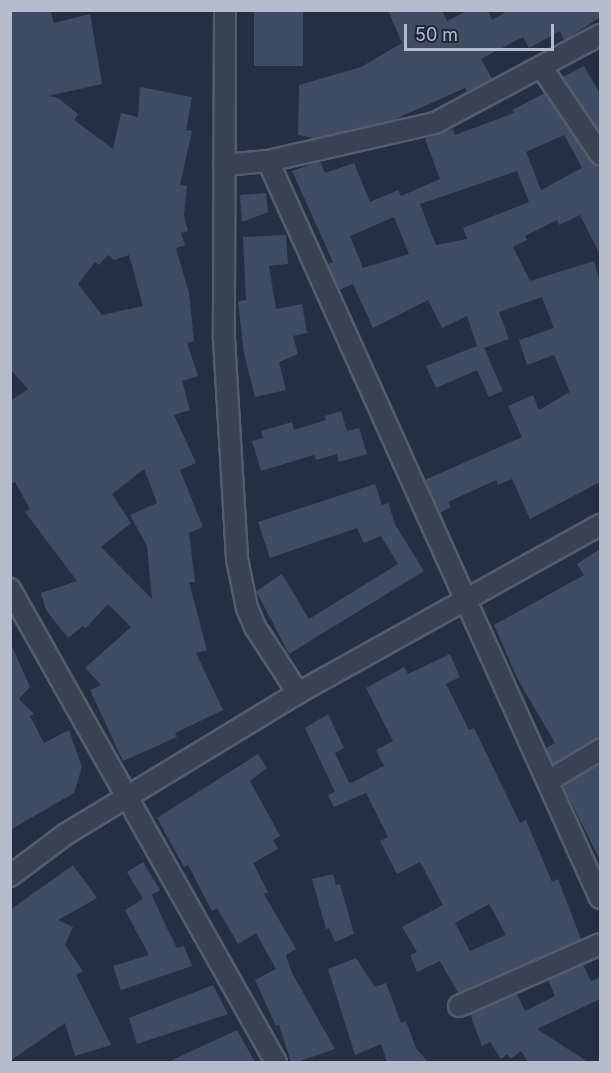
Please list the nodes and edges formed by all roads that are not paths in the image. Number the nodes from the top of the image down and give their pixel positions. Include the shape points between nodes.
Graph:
1 (225, 10) edge
2 (600, 35) edge
3 (542, 68) junction
4 (600, 154) edge
5 (268, 161) junction
6 (224, 165) junction
7 (600, 525) edge
8 (11, 590) edge
9 (464, 598) junction
10 (298, 693) junction
11 (600, 750) edge
12 (548, 781) junction
13 (129, 798) junction
14 (10, 876) edge
15 (600, 898) edge
16 (600, 944) edge
17 (459, 1006) dead end
18 (276, 1062) edge

1 - 6 street
2 - 3 street
3 - 4 street
3 - 5 street via 435,123
5 - 6 street
5 - 9 street
6 - 10 street via 224,339 237,559 255,627
7 - 9 street
8 - 13 street
9 - 10 street
9 - 12 street
10 - 13 street
11 - 12 street
12 - 15 street
13 - 14 street via 66,834
13 - 18 street
16 - 17 street

